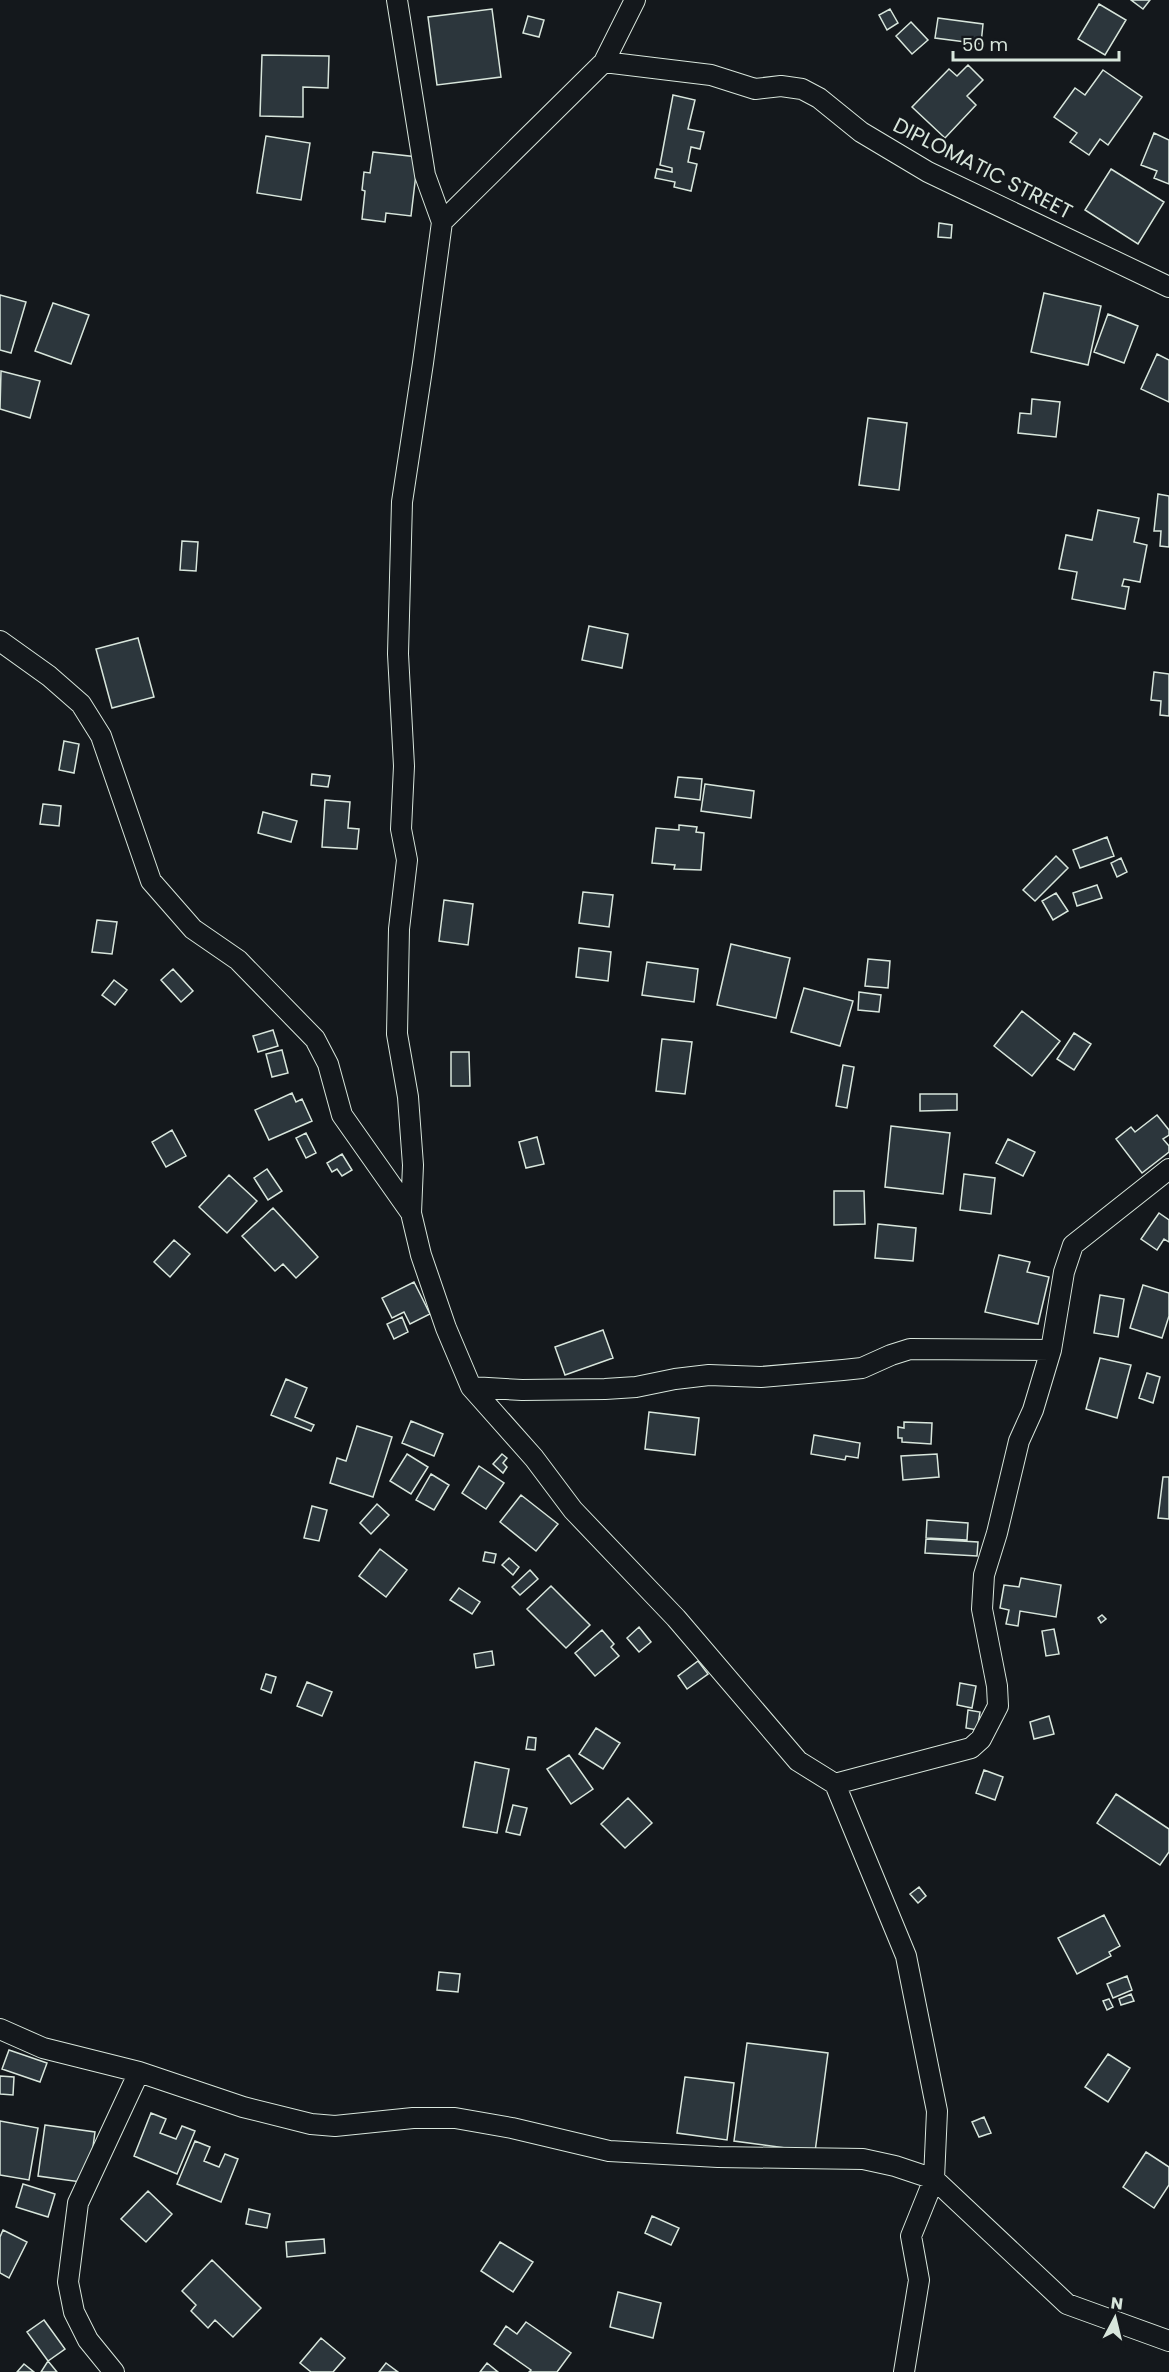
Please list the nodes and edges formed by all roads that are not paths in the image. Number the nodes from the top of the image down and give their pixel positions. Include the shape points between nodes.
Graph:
1 (397, 0) edge
2 (634, 0) edge
3 (603, 62) junction
4 (442, 222) junction
5 (1169, 287) edge
6 (0, 641) edge
7 (1169, 1169) edge
8 (411, 1213) junction
9 (1051, 1350) junction
10 (471, 1387) junction
11 (835, 1784) junction
12 (0, 2029) edge
13 (139, 2072) junction
14 (934, 2179) junction
15 (1169, 2341) edge
16 (114, 2372) edge
17 (904, 2372) edge

1 - 4 street via 425,175
2 - 3 street
3 - 4 street
3 - 5 street, DIPLOMATIC STREET via 711,75 755,89 802,89 861,132 928,172
4 - 8 street via 402,502 398,654 404,766 401,829 407,860 399,929 397,1034 409,1108
6 - 8 street via 81,704 101,736 151,881 193,929 238,960 315,1039 328,1064 342,1115
7 - 9 street via 1073,1245 1064,1272
8 - 10 street via 446,1328
9 - 10 street via 910,1349 862,1368 762,1377 709,1375 605,1389
9 - 11 street via 1019,1442 984,1575 982,1609 998,1706 972,1748
10 - 11 street via 534,1458 573,1510 676,1618 798,1761
11 - 14 street via 906,1956 936,2111
12 - 13 street via 43,2048
13 - 14 street via 243,2107 311,2124 455,2118 609,2151 863,2159
13 - 16 street via 78,2204 68,2282 74,2312 88,2340
14 - 15 street via 1067,2304
14 - 17 street via 911,2236 919,2280

